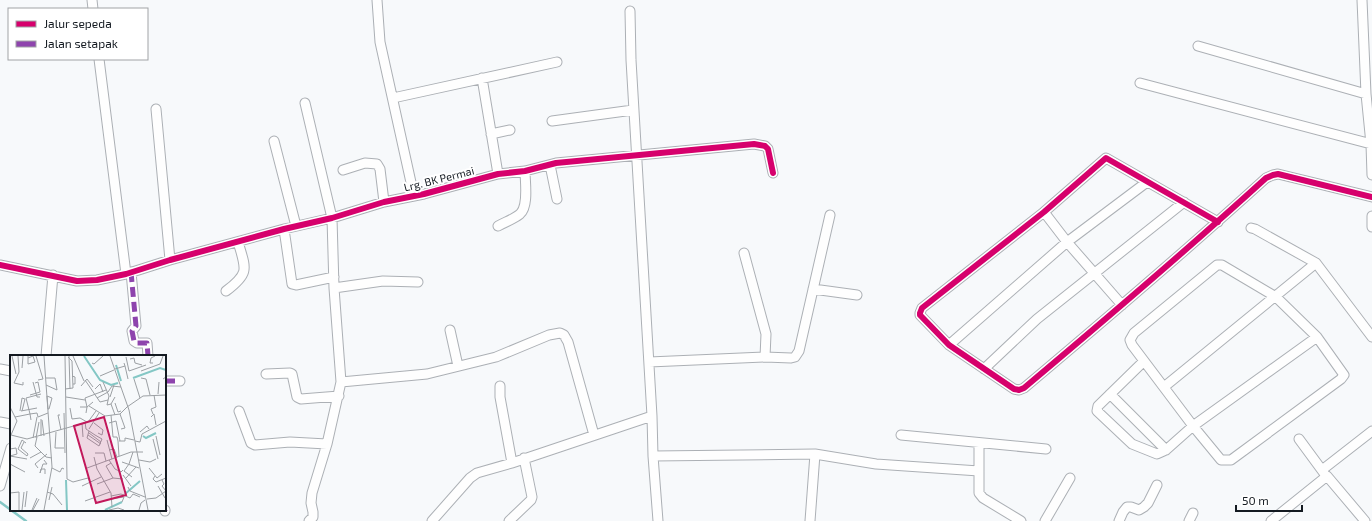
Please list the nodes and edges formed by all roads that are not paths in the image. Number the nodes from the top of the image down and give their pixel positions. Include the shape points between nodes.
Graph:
1 (377, 0) edge
2 (1362, 0) edge
3 (630, 11) dead end
4 (1368, 17) edge
5 (1198, 46) dead end
6 (100, 60) edge
7 (557, 62) dead end
8 (482, 78) junction
9 (1140, 83) dead end
10 (1366, 94) junction
11 (393, 98) junction
12 (305, 103) dead end
13 (156, 109) dead end
14 (634, 110) junction
15 (552, 121) dead end
16 (510, 130) dead end
17 (491, 134) junction
18 (274, 141) dead end
19 (1370, 144) junction
20 (636, 154) junction
21 (550, 165) junction
22 (343, 170) dead end
23 (525, 171) junction
24 (773, 173) dead end
25 (498, 174) junction
26 (1372, 175) edge
27 (1146, 182) junction
28 (414, 196) junction
29 (1372, 197) edge
30 (556, 199) dead end
31 (384, 202) junction
32 (1184, 202) junction
33 (1044, 212) junction
34 (830, 215) dead end
35 (1372, 216) edge
36 (332, 218) junction
37 (1218, 222) junction
38 (1372, 223) edge
39 (296, 226) junction
40 (498, 226) dead end
41 (1372, 227) edge
42 (1252, 228) dead end
43 (284, 229) junction
44 (238, 242) junction
45 (1067, 242) junction
46 (744, 253) dead end
47 (170, 260) junction
48 (1316, 263) junction
49 (0, 266) edge
50 (128, 273) junction
51 (1094, 274) junction
52 (53, 275) junction
53 (334, 277) junction
54 (418, 282) dead end
55 (334, 288) junction
56 (813, 289) junction
57 (226, 291) dead end
58 (857, 295) dead end
59 (1276, 297) junction
60 (1122, 305) junction
61 (450, 330) dead end
62 (1317, 337) junction
63 (1372, 337) edge
64 (949, 345) junction
65 (46, 355) edge
66 (148, 355) edge
67 (765, 357) junction
68 (1144, 361) junction
69 (649, 362) junction
70 (458, 366) junction
71 (0, 369) edge
72 (984, 369) junction
73 (10, 371) edge
74 (266, 374) dead end
75 (166, 381) edge
76 (180, 381) dead end
77 (342, 382) junction
78 (500, 386) dead end
79 (1164, 387) junction
80 (1110, 394) junction
81 (339, 396) junction
82 (239, 411) dead end
83 (652, 416) junction
84 (0, 422) edge
85 (10, 424) edge
86 (1193, 426) junction
87 (1372, 431) edge
88 (594, 434) junction
89 (901, 435) dead end
90 (1299, 439) dead end
91 (979, 443) junction
92 (327, 444) junction
93 (1046, 449) dead end
94 (1166, 450) junction
95 (10, 451) edge
96 (815, 454) junction
97 (653, 456) junction
98 (524, 458) junction
99 (512, 463) junction
100 (979, 471) junction
101 (1324, 473) junction
102 (1070, 478) dead end
103 (1157, 485) dead end
104 (0, 486) edge
105 (1274, 520) edge
106 (309, 521) edge
107 (432, 521) edge
108 (509, 521) edge
109 (658, 521) edge
110 (810, 521) edge
111 (1021, 521) edge
112 (1045, 521) edge
113 (1119, 521) edge
114 (1365, 521) edge

1 - 11 street via 380,42
2 - 4 street
3 - 14 street
4 - 10 street
5 - 10 street
6 - 50 street
7 - 8 street
8 - 11 street
8 - 17 street
9 - 19 street
10 - 19 street
11 - 28 street
12 - 36 street
13 - 47 street
14 - 15 street
14 - 20 street
16 - 17 street
17 - 25 street
18 - 39 street
19 - 26 street
20 - 21 street, Lrg. BK Permai
20 - 24 street, Lrg. BK Permai via 761,144 768,149
20 - 69 street
21 - 23 street, Lrg. BK Permai
21 - 30 street
22 - 31 street via 365,163 377,164 380,169
23 - 25 street, Lrg. BK Permai
23 - 40 street via 524,208 520,215
25 - 28 street, Lrg. BK Permai
27 - 32 street
27 - 33 street via 1106,158
27 - 45 street
28 - 31 street, Lrg. BK Permai
29 - 37 street via 1275,174 1266,178
31 - 36 street, Lrg. BK Permai
32 - 37 street
32 - 51 street
33 - 45 street
33 - 64 street via 922,308 920,315
34 - 56 street
35 - 38 street
36 - 39 street, Lrg. BK Permai
36 - 53 street
37 - 60 street
38 - 41 street
39 - 43 street, Lrg. BK Permai
42 - 48 street
43 - 44 street, Lrg. BK Permai
43 - 53 street via 292,284
44 - 47 street, Lrg. BK Permai
44 - 57 street via 244,260 244,274
45 - 51 street
45 - 64 street
46 - 67 street via 766,334
47 - 50 street, Lrg. BK Permai
48 - 59 street
48 - 63 street
49 - 52 street, Lrg. BK Permai
50 - 52 street, Lrg. BK Permai via 97,280 77,281
50 - 66 street via 136,326 132,331 134,341 147,343
51 - 60 street
51 - 72 street via 1037,319
52 - 65 street
53 - 55 street
54 - 55 street via 383,281
55 - 77 street
56 - 58 street
56 - 67 street via 798,354 791,358
59 - 62 street
59 - 68 street via 1222,265 1217,265 1134,333 1130,340
59 - 79 street
60 - 72 street via 1021,390 1014,389
61 - 70 street
62 - 86 street
62 - 86 street via 1344,376 1231,460 1221,460
64 - 72 street
67 - 69 street
68 - 79 street
68 - 80 street
69 - 83 street
70 - 77 street via 427,374
70 - 88 street via 496,357 560,333 568,342
71 - 73 street
74 - 81 street via 292,374 297,397 301,399
75 - 76 street
77 - 81 street
78 - 99 street
79 - 86 street
80 - 94 street
80 - 94 street via 1098,406 1097,412 1132,444 1156,454
81 - 92 street
82 - 92 street via 251,443 255,446 290,442
83 - 88 street
83 - 97 street
84 - 85 street
86 - 94 street
87 - 101 street
88 - 98 street
89 - 91 street
90 - 101 street
91 - 93 street
91 - 100 street
92 - 106 street via 312,493 313,516
95 - 104 street
96 - 97 street
96 - 100 street via 876,464
96 - 110 street
97 - 109 street
98 - 99 street
98 - 108 street via 532,497
99 - 107 street via 477,473 470,478
100 - 111 street via 981,496
101 - 105 street
101 - 114 street
102 - 112 street
103 - 113 street via 1144,507 1139,510 1127,508

